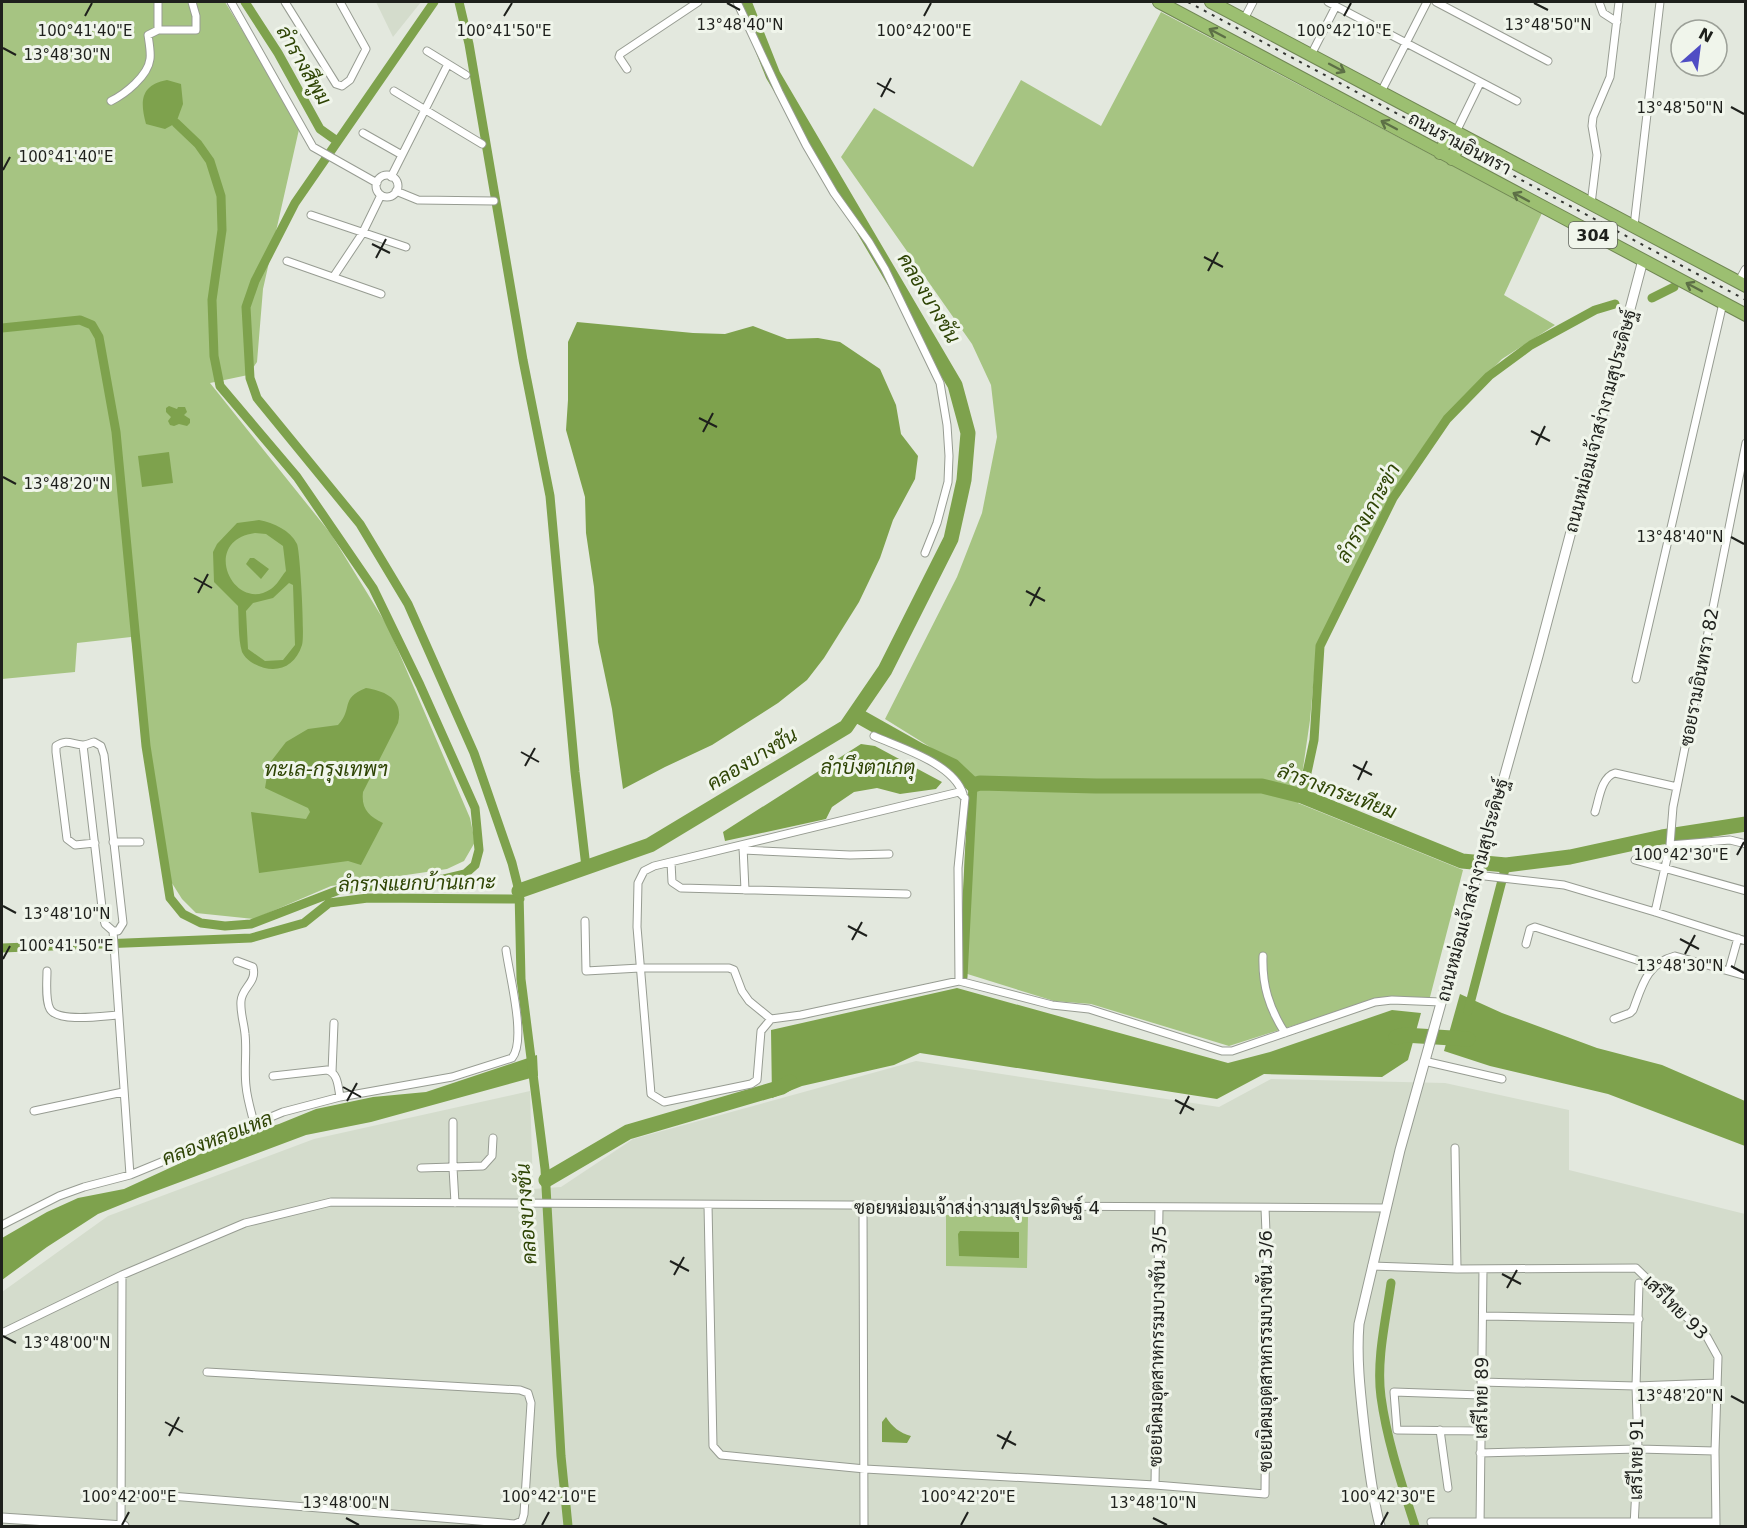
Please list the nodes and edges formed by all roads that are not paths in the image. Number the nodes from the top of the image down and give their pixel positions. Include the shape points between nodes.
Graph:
1 (158, 2) edge
2 (192, 2) edge
3 (231, 2) edge
4 (285, 2) edge
5 (340, 2) edge
6 (698, 2) edge
7 (737, 2) edge
8 (1159, 2) edge
9 (1211, 2) edge
10 (1253, 2) edge
11 (1328, 2) edge
12 (1427, 2) edge
13 (1436, 2) edge
14 (1599, 2) edge
15 (1619, 2) edge
16 (1660, 2) edge
17 (1336, 6) junction
18 (1244, 19) junction
19 (1617, 22) junction
20 (158, 30) junction
21 (1405, 42) junction
22 (427, 51) dead end
23 (1311, 55) junction
24 (1548, 62) dead end
25 (448, 64) junction
26 (627, 69) dead end
27 (466, 75) dead end
28 (1480, 83) junction
29 (394, 91) dead end
30 (1381, 92) junction
31 (111, 101) dead end
32 (1517, 101) dead end
33 (424, 110) junction
34 (1457, 132) junction
35 (363, 133) dead end
36 (482, 144) dead end
37 (402, 155) junction
38 (1446, 156) junction
39 (391, 177) junction
40 (377, 183) junction
41 (396, 191) junction
42 (381, 195) junction
43 (494, 201) dead end
44 (1591, 204) junction
45 (311, 215) dead end
46 (1634, 226) junction
47 (362, 232) junction
48 (406, 247) dead end
49 (1643, 260) junction
50 (287, 261) dead end
51 (1746, 270) edge
52 (334, 276) junction
53 (1742, 284) edge
54 (381, 294) dead end
55 (1723, 303) junction
56 (1746, 315) edge
57 (1746, 443) edge
58 (925, 553) dead end
59 (1636, 679) dead end
60 (874, 736) dead end
61 (83, 745) junction
62 (1677, 787) junction
63 (963, 794) junction
64 (1595, 813) dead end
65 (113, 842) junction
66 (140, 842) dead end
67 (95, 843) junction
68 (1746, 844) edge
69 (1670, 845) junction
70 (743, 847) junction
71 (889, 854) dead end
72 (1635, 860) dead end
73 (671, 862) junction
74 (1665, 867) junction
75 (1477, 872) junction
76 (746, 890) junction
77 (1746, 891) edge
78 (907, 894) dead end
79 (1655, 912) junction
80 (585, 921) dead end
81 (113, 935) junction
82 (1742, 940) edge
83 (1526, 944) dead end
84 (506, 950) dead end
85 (1263, 956) dead end
86 (237, 961) dead end
87 (1655, 966) junction
88 (640, 968) junction
89 (1729, 970) junction
90 (47, 971) dead end
91 (1746, 976) edge
92 (959, 981) junction
93 (1441, 1002) junction
94 (118, 1015) junction
95 (771, 1019) junction
96 (1614, 1019) dead end
97 (334, 1023) dead end
98 (1285, 1033) junction
99 (1425, 1058) junction
100 (332, 1072) junction
101 (273, 1076) dead end
102 (1502, 1080) dead end
103 (123, 1092) junction
104 (340, 1097) junction
105 (34, 1111) dead end
106 (453, 1122) dead end
107 (254, 1123) junction
108 (493, 1137) dead end
109 (1455, 1148) dead end
110 (421, 1168) dead end
111 (453, 1168) junction
112 (130, 1175) junction
113 (455, 1203) junction
114 (708, 1205) junction
115 (863, 1206) junction
116 (1159, 1208) junction
117 (1265, 1208) junction
118 (1386, 1208) junction
119 (2, 1225) edge
120 (1372, 1266) junction
121 (1457, 1269) junction
122 (1483, 1269) junction
123 (122, 1275) junction
124 (1639, 1283) dead end
125 (1484, 1316) junction
126 (1639, 1319) junction
127 (2, 1333) edge
128 (207, 1372) dead end
129 (1481, 1382) junction
130 (1717, 1383) junction
131 (1636, 1386) junction
132 (1482, 1395) junction
133 (1440, 1430) junction
134 (1481, 1431) junction
135 (1638, 1449) junction
136 (1715, 1451) junction
137 (1480, 1453) junction
138 (865, 1469) junction
139 (1155, 1485) junction
140 (1448, 1488) dead end
141 (122, 1492) junction
142 (2, 1518) edge
143 (1431, 1522) dead end
144 (1480, 1524) edge
145 (1634, 1524) edge
146 (1716, 1524) edge
147 (122, 1526) edge
148 (864, 1527) edge
149 (1380, 1527) edge

1 - 20 street
2 - 20 street via 195,30
3 - 40 street via 313,147
4 - 5 street via 336,84 342,86 350,80 366,49
6 - 26 street via 620,54
7 - 58 street via 806,145 885,268 940,383 947,425 948,482
38 -> 8 highway, ถนนรามอินทรา / 304
9 - 18 highway, ถนนรามอินทรา / 304
10 - 18 street
11 - 17 street
12 - 21 street
13 - 24 street
14 - 19 street via 1603,13
15 - 19 street
16 - 46 street
17 - 21 street
17 - 23 street
18 - 23 highway, ถนนรามอินทรา / 304
19 - 44 street via 1610,77 1593,117 1597,155
20 - 31 street via 148,35 150,61 145,70 126,93
21 - 28 street
21 - 30 street
22 - 25 street
23 -> 30 highway, ถนนรามอินทรา / 304
25 - 27 street
25 - 33 street
28 - 32 street
28 - 34 street
29 - 33 street
30 - 34 highway, ถนนรามอินทรา / 304
33 - 36 street
33 - 37 street
34 - 38 highway
34 - 44 highway, ถนนรามอินทรา / 304
35 - 37 street
37 - 39 street
49 -> 38 highway, ถนนรามอินทรา / 304
39 - 40 street via 381,177
39 - 41 street via 396,181
40 - 42 street
41 - 42 street via 392,196
41 - 43 street via 418,200
42 - 47 street
44 - 46 highway, ถนนรามอินทรา / 304
45 - 47 street
46 - 53 highway, ถนนรามอินทรา / 304
47 - 48 street
47 - 52 street
55 -> 49 highway, ถนนรามอินทรา / 304
49 - 75 street, ถนนหม่อมเจ้าสง่างามสุประดิษฐ์
50 - 52 street
51 - 53 street
52 - 54 street
55 - 56 highway, ถนนรามอินทรา / 304
55 - 59 street
57 - 62 street, ซอยรามอินทรา 82
60 - 63 street via 929,760 957,781
61 - 65 street via 94,742 101,746 104,755
61 - 67 street
61 - 67 street via 61,743 56,752 68,839 75,845
62 - 64 street via 1615,773 1605,779
62 - 69 street, ซอยรามอินทรา 82
63 - 70 street via 936,796
63 - 92 street via 958,868
65 - 66 street
65 - 81 street via 123,923
67 - 81 street via 103,916
68 - 69 street via 1730,840
69 - 74 street, ซอยรามอินทรา 82
70 - 71 street
70 - 73 street
70 - 76 street
72 - 74 street
73 - 76 street via 672,882 681,888
73 - 88 street via 644,871 638,883
74 - 77 street
74 - 79 street, ซอยรามอินทรา 82
75 - 79 street via 1502,879 1564,885
75 - 93 street, ถนนหม่อมเจ้าสง่างามสุประดิษฐ์
76 - 78 street
79 - 82 street
80 - 88 street via 586,971
81 - 94 street
82 - 89 street
83 - 87 street via 1530,929 1535,927
84 - 104 street via 519,1040 512,1058 452,1077
85 - 98 street via 1267,998
86 - 107 street via 253,967 255,972 241,1001 246,1087
87 - 89 street via 1675,956
87 - 96 street via 1641,984 1633,1010
88 - 95 street via 729,968 734,970 749,1001
88 - 95 street via 651,1094 664,1102 757,1080 761,1031
89 - 91 street
90 - 94 street via 49,1007 58,1016
92 - 95 street
92 - 98 street via 1052,1005 1089,1009 1222,1051
93 - 98 street via 1375,1002
93 - 99 street, ถนนหม่อมเจ้าสง่างามสุประดิษฐ์
94 - 103 street
97 - 100 street
99 - 102 street
99 - 118 street, ถนนหม่อมเจ้าสง่างามสุประดิษฐ์
100 - 101 street
100 - 104 street
103 - 105 street
103 - 112 street
104 - 107 street
106 - 111 street
107 - 112 street
108 - 111 street via 492,1156 483,1166
109 - 121 street
110 - 111 street
111 - 113 street
112 - 119 street via 84,1186
113 - 114 street, ซอยหม่อมเจ้าสง่างามสุประดิษฐ์ 4
113 - 123 street, ซอยหม่อมเจ้าสง่างามสุประดิษฐ์ 4 via 331,1202 245,1223
114 - 115 street, ซอยหม่อมเจ้าสง่างามสุประดิษฐ์ 4
114 - 138 street via 712,1446 728,1457
115 - 116 street, ซอยหม่อมเจ้าสง่างามสุประดิษฐ์ 4
115 - 138 street
116 - 117 street, ซอยหม่อมเจ้าสง่างามสุประดิษฐ์ 4
116 - 139 street, ซอยนิคมอุตสาหกรรมบางชัน 3/5
117 - 118 street, ซอยหม่อมเจ้าสง่างามสุประดิษฐ์ 4
117 - 139 street, ซอยนิคมอุตสาหกรรมบางชัน 3/6 via 1265,1494
118 - 120 street, ถนนหม่อมเจ้าสง่างามสุประดิษฐ์
120 - 121 street
120 - 149 street, ถนนหม่อมเจ้าสง่างามสุประดิษฐ์ via 1358,1342 1367,1452
121 - 122 street
122 - 125 street, เสรีไทย 89
122 - 130 street, เสรีไทย 93 via 1636,1268 1707,1337 1718,1357
123 - 127 street, ซอยหม่อมเจ้าสง่างามสุประดิษฐ์ 4
123 - 141 street
124 - 126 street, เสรีไทย 91
125 - 126 street
125 - 129 street, เสรีไทย 89
126 - 131 street, เสรีไทย 91
128 - 141 street via 528,1393 531,1403 522,1521 515,1524
129 - 131 street
129 - 132 street, เสรีไทย 89
130 - 131 street
130 - 136 street, เสรีไทย 93
131 - 135 street, เสรีไทย 91
132 - 133 street via 1394,1392 1397,1430
132 - 134 street, เสรีไทย 89
133 - 134 street
133 - 140 street
134 - 137 street, เสรีไทย 89
135 - 136 street
135 - 137 street
135 - 145 street, เสรีไทย 91
136 - 146 street, เสรีไทย 93
137 - 144 street, เสรีไทย 89
138 - 139 street
138 - 148 street
141 - 147 street
142 - 147 street
143 - 144 street
144 - 145 street
145 - 146 street

